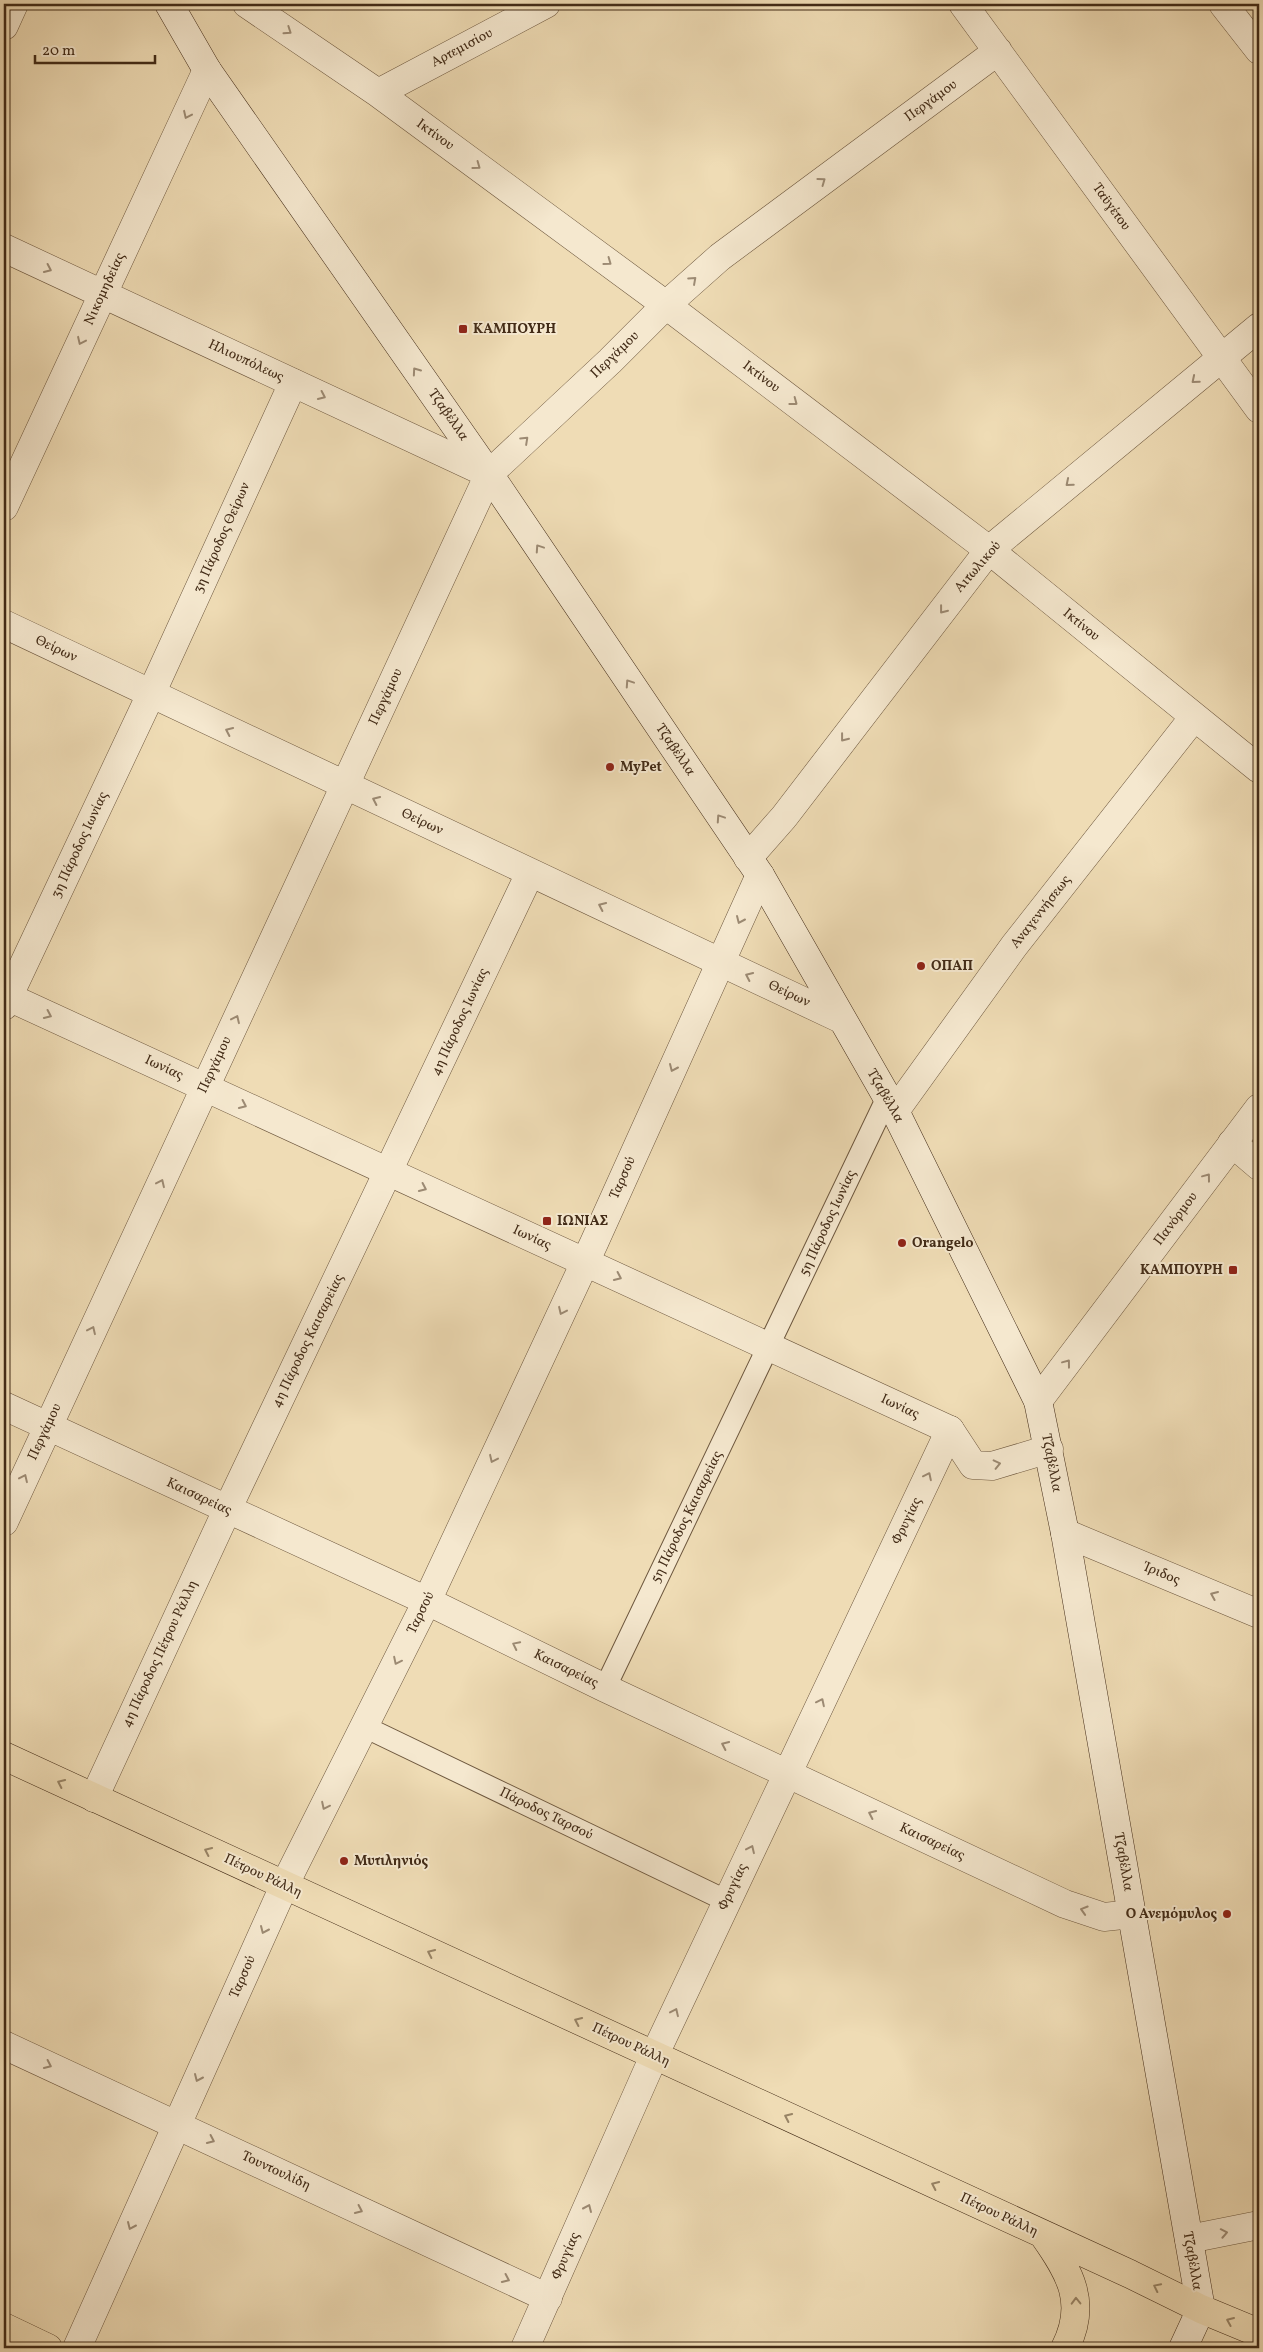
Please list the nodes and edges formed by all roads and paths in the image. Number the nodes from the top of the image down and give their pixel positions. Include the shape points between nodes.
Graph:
1 (14, 4) edge
2 (170, 4) edge
3 (247, 4) edge
4 (546, 4) edge
5 (963, 4) edge
6 (1223, 4) edge
7 (4, 26) edge
8 (1259, 50) edge
9 (998, 51) junction
10 (207, 70) junction
11 (378, 93) junction
12 (4, 248) edge
13 (103, 294) junction
14 (666, 305) junction
15 (1259, 326) edge
16 (1220, 358) junction
17 (293, 382) junction
18 (1259, 409) edge
19 (489, 474) junction
20 (4, 507) edge
21 (989, 550) junction
22 (4, 624) edge
23 (151, 694) junction
24 (1194, 717) junction
25 (1259, 769) edge
26 (345, 785) junction
27 (754, 867) junction
28 (530, 873) junction
29 (721, 962) junction
30 (5, 999) edge
31 (841, 1019) junction
32 (205, 1087) junction
33 (891, 1105) junction
34 (1259, 1108) edge
35 (1232, 1143) junction
36 (1259, 1166) edge
37 (389, 1172) junction
38 (584, 1262) junction
39 (770, 1347) junction
40 (1038, 1402) junction
41 (4, 1406) edge
42 (48, 1427) junction
43 (950, 1430) junction
44 (1049, 1449) junction
45 (227, 1510) junction
46 (4, 1522) edge
47 (1065, 1533) junction
48 (427, 1601) junction
49 (1259, 1614) edge
50 (605, 1688) junction
51 (364, 1727) junction
52 (4, 1756) edge
53 (786, 1774) junction
54 (94, 1798) junction
55 (284, 1886) junction
56 (727, 1901) junction
57 (1132, 1914) junction
58 (4, 2045) edge
59 (654, 2056) junction
60 (177, 2124) junction
61 (1259, 2226) edge
62 (1043, 2235) junction
63 (1189, 2240) junction
64 (548, 2298) junction
65 (1201, 2309) junction
66 (4, 2327) edge
67 (1259, 2333) edge
68 (48, 2348) edge
69 (76, 2348) edge
70 (525, 2348) edge
71 (1065, 2348) edge
72 (1183, 2348) edge

1 - 7 street
2 - 10 street, Τζαβέλλα
3 -> 11 street, Ικτίνου
4 - 11 street, Αρτεμισίου
5 - 9 street, Ταϋγέτου
6 - 8 street
14 -> 9 street, Περγάμου via 720,257
9 - 16 street, Ταϋγέτου
10 -> 13 street, Νικομηδείας
19 -> 10 street, Τζαβέλλα
11 -> 14 street, Ικτίνου
12 -> 13 street, Ηλιουπόλεως
13 - 17 street, Ηλιουπόλεως
13 -> 20 street, Νικομηδείας
19 -> 14 street, Περγάμου
14 -> 21 street, Ικτίνου
15 - 16 street, Αιτωλικού
16 - 18 street, Ταϋγέτου
16 -> 21 street, Αιτωλικού
17 -> 19 street, Ηλιουπόλεως
17 - 23 street, 3η Πάροδος Θείρων
19 - 26 street, Περγάμου
27 -> 19 street, Τζαβέλλα
21 - 24 street, Ικτίνου
21 -> 27 street, Αιτωλικού via 784,817
22 - 23 street, Θείρων
26 -> 23 street, Θείρων
23 - 30 street, 3η Πάροδος Ιωνίας
24 - 25 street, Ικτίνου
24 - 33 street, Αναγεννήσεως
28 -> 26 street, Θείρων
32 -> 26 street, Περγάμου
27 -> 29 street, Ταρσού
27 - 31 street, Τζαβέλλα
29 -> 28 street, Θείρων
28 - 37 street, 4η Πάροδος Ιωνίας
31 -> 29 street, Θείρων
29 -> 38 street, Ταρσού
30 -> 32 street, Ιωνίας
31 - 33 street, Τζαβέλλα
32 -> 37 street, Ιωνίας
42 -> 32 street, Περγάμου
33 - 39 lane, 5η Πάροδος Ιωνίας
33 - 40 street, Τζαβέλλα
34 - 35 street, Πανόρμου
35 - 36 street
40 -> 35 street, Πανόρμου
37 -> 38 street, Ιωνίας
37 - 45 street, 4η Πάροδος Καισαρείας
38 -> 39 street, Ιωνίας
38 -> 48 street, Ταρσού
39 - 43 street, Ιωνίας
39 - 50 lane, 5η Πάροδος Καισαρείας
40 - 44 street, Τζαβέλλα
41 - 42 street, Καισαρείας
42 - 45 street, Καισαρείας
46 -> 42 street, Περγάμου
43 -> 44 street via 973,1465 992,1466
53 -> 43 street, Φρυγίας
44 - 47 street, Τζαβέλλα
45 - 48 street, Καισαρείας
45 - 54 street, 4η Πάροδος Πέτρου Ράλλη
49 -> 47 street, Ίριδος
47 - 57 street, Τζαβέλλα
50 -> 48 street, Καισαρείας
48 -> 51 street, Ταρσού
53 -> 50 street, Καισαρείας
51 -> 55 street, Ταρσού
51 - 56 lane, Πάροδος Ταρσού
54 -> 52 main road, Πέτρου Ράλλη
56 -> 53 street, Φρυγίας
57 -> 53 street, Καισαρείας via 1104,1916 1065,1904
55 -> 54 main road, Πέτρου Ράλλη
59 -> 55 main road, Πέτρου Ράλλη
55 -> 60 street, Ταρσού
59 -> 56 street, Φρυγίας
57 - 63 street, Τζαβέλλα
58 -> 60 street, Τουντουλίδη
62 -> 59 main road, Πέτρου Ράλλη
64 -> 59 street, Φρυγίας
60 -> 64 street, Τουντουλίδη
60 -> 69 street, Ταρσού
63 -> 61 street
65 -> 62 main road, Πέτρου Ράλλη
71 -> 62 main road via 1076,2320 1076,2293 1064,2266
63 - 65 street, Τζαβέλλα
64 - 70 street, Φρυγίας
67 -> 65 main road, Πέτρου Ράλλη
65 - 72 street, Τζαβέλλα
66 - 68 main road

